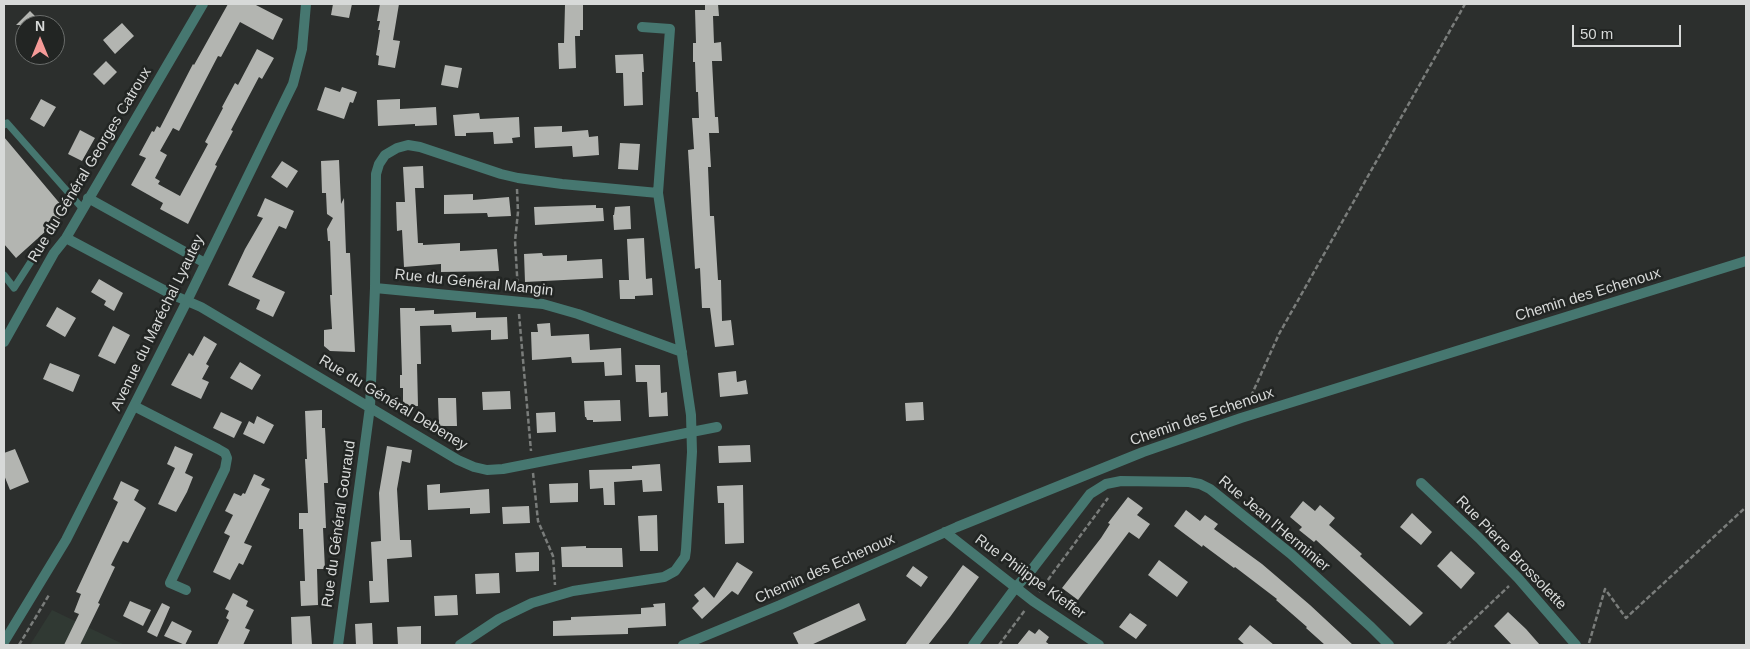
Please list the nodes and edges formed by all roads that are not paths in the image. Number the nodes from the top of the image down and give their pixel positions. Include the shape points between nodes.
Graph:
1 (203, 4) edge
2 (306, 4) edge
3 (642, 28) dead end
4 (4, 125) edge
5 (658, 192) junction
6 (88, 198) junction
7 (82, 208) junction
8 (66, 238) junction
9 (41, 246) dead end
10 (1746, 261) edge
11 (205, 263) junction
12 (4, 275) edge
13 (375, 288) junction
14 (187, 301) junction
15 (4, 342) edge
16 (682, 352) junction
17 (134, 406) junction
18 (370, 407) junction
19 (717, 426) dead end
20 (692, 432) junction
21 (1421, 483) dead end
22 (945, 532) junction
23 (1016, 587) junction
24 (186, 590) dead end
25 (4, 642) edge
26 (338, 645) edge
27 (460, 645) edge
28 (683, 645) edge
29 (973, 645) edge
30 (1099, 645) edge
31 (1389, 645) edge
32 (1576, 645) edge

1 - 6 street, Rue du Général Georges Catroux
2 - 11 street, Avenue du Maréchal Lyautey via 302,50 293,84
3 - 5 street via 670,29
4 - 7 lane via 7,123
5 - 13 street, Rue du Général Gouraud via 518,178 420,147 408,145 397,148 385,155 376,174
5 - 16 street
6 - 7 street, Rue du Général Georges Catroux
6 - 11 street
7 - 8 street, Rue du Général Georges Catroux
8 - 14 street, Rue du Général Debeney
8 - 15 street, Rue du Général Georges Catroux via 54,253
9 - 12 lane via 14,288
10 - 22 street, Chemin des Echenoux via 1241,418 1143,452
11 - 14 street, Avenue du Maréchal Lyautey
13 - 16 street, Rue du Général Mangin via 560,308
13 - 18 street, Rue du Général Gouraud
14 - 17 street, Avenue du Maréchal Lyautey
14 - 18 street, Rue du Général Debeney via 202,306
16 - 20 street
17 - 24 street via 218,449 227,458 225,469 170,583
17 - 25 street, Avenue du Maréchal Lyautey via 66,540
18 - 20 street, Rue du Général Debeney via 458,460 487,470
18 - 26 street, Rue du Général Gouraud
19 - 20 street, Rue du Général Debeney
20 - 27 street via 686,550 675,571 664,577 532,603 513,611
21 - 32 street, Rue Pierre Brossolette via 1518,578
22 - 23 street, Rue Philippe Kieffer
22 - 28 street, Chemin des Echenoux
23 - 29 street, Rue Jean l'Herminier
23 - 30 street, Rue Philippe Kieffer
23 - 31 street, Rue Jean l'Herminier via 1090,494 1106,484 1121,480 1189,482 1210,489 1291,554

